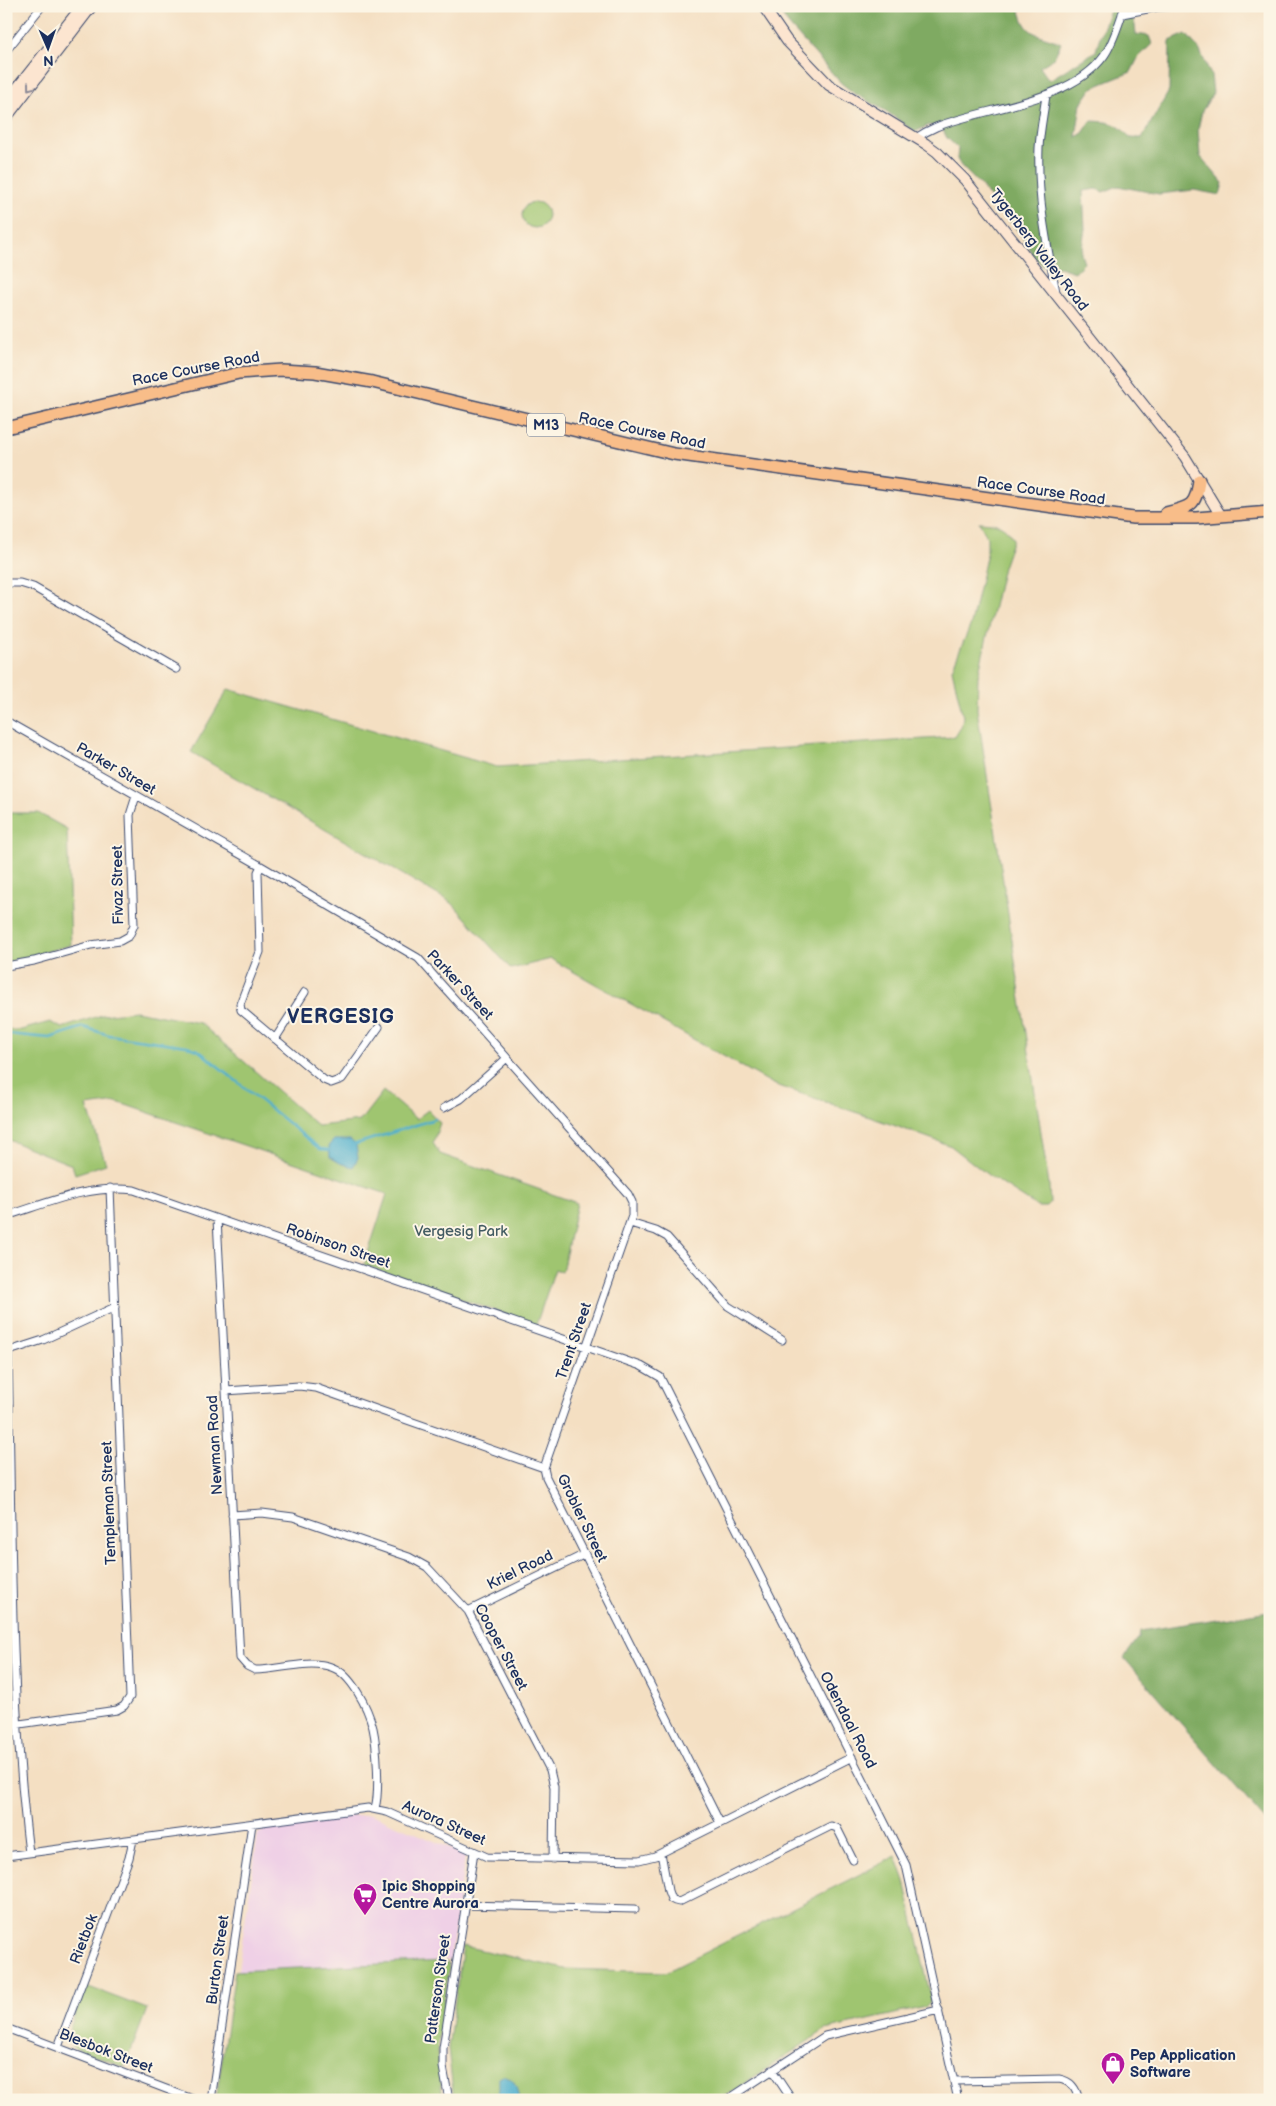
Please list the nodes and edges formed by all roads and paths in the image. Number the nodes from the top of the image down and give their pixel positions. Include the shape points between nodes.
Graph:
1 (42, 6) edge
2 (82, 6) edge
3 (92, 6) edge
4 (763, 6) edge
5 (1125, 6) edge
6 (1182, 6) edge
7 (1122, 14) junction
8 (6, 51) edge
9 (1046, 95) junction
10 (6, 102) edge
11 (6, 118) edge
12 (916, 138) junction
13 (1056, 296) junction
14 (6, 428) edge
15 (1199, 480) junction
16 (1270, 512) edge
17 (1221, 516) junction
18 (1148, 518) junction
19 (6, 583) edge
20 (176, 668) dead end
21 (6, 721) edge
22 (136, 796) junction
23 (262, 866) junction
24 (6, 966) edge
25 (304, 992) dead end
26 (379, 1028) dead end
27 (275, 1039) junction
28 (507, 1058) junction
29 (444, 1108) dead end
30 (110, 1188) junction
31 (6, 1216) edge
32 (217, 1219) junction
33 (630, 1223) junction
34 (115, 1307) junction
35 (782, 1340) dead end
36 (587, 1348) junction
37 (7, 1352) edge
38 (656, 1373) joint
39 (226, 1392) junction
40 (544, 1468) junction
41 (232, 1515) junction
42 (585, 1554) junction
43 (468, 1611) junction
44 (16, 1724) junction
45 (6, 1726) edge
46 (852, 1757) junction
47 (375, 1808) junction
48 (720, 1823) junction
49 (252, 1824) junction
50 (133, 1840) junction
51 (474, 1852) junction
52 (661, 1852) junction
53 (29, 1853) junction
54 (6, 1856) edge
55 (553, 1859) junction
56 (853, 1860) dead end
57 (465, 1905) junction
58 (635, 1909) dead end
59 (939, 2010) junction
60 (6, 2028) edge
61 (58, 2047) junction
62 (772, 2070) junction
63 (954, 2081) junction
64 (195, 2100) edge
65 (211, 2100) edge
66 (448, 2100) edge
67 (727, 2100) edge
68 (792, 2100) edge
69 (958, 2100) edge
70 (1079, 2100) edge

1 - 8 street
2 - 10 main road
3 -> 11 main road
4 - 12 main road, Tygerberg Valley Road via 787,41 829,85
5 - 7 street
6 - 7 street via 1158,6
7 - 9 street via 1099,62 1075,81
9 - 12 street via 939,126
9 - 13 street via 1039,148 1039,189
12 - 13 main road, Tygerberg Valley Road via 937,152 965,180
13 - 15 main road, Tygerberg Valley Road via 1185,457
14 - 18 main road, Race Course Road / M13 via 230,375 296,370 372,382 691,458 1082,512
15 - 17 main road, Tygerberg Valley Road
15 - 18 main road via 1197,495 1189,507
16 - 17 main road, M13
17 - 18 main road, Race Course Road / M13
19 - 20 street via 33,587
21 - 22 street, Parker Street
22 - 23 street, Parker Street
22 - 24 street, Fivaz Street via 130,815 134,925 129,936 120,942 91,945
23 - 27 street via 258,872 260,947 240,1007
23 - 28 street, Parker Street via 418,958
25 - 27 street
26 - 27 street via 342,1079 335,1083 324,1080
28 - 29 street via 461,1099
28 - 33 street, Parker Street via 628,1194 633,1207
30 - 31 street, Robinson Street via 88,1191
30 - 32 street, Robinson Street via 143,1193
30 - 34 street, Templeman Street
32 - 36 street, Robinson Street
32 - 39 street, Newman Road
33 - 35 street via 667,1237 728,1306
33 - 36 street, Trent Street
34 - 37 street via 43,1340
34 - 44 street, Templeman Street via 130,1697 117,1710
36 - 38 street, Robinson Street
36 - 40 street, Trent Street
37 - 44 street
38 - 46 street, Odendaal Road via 666,1386
39 - 40 street, Grobler Street via 299,1386 316,1388
39 - 41 street, Newman Road
40 - 42 street, Grobler Street
41 - 43 street, Cooper Street via 262,1513 293,1517 409,1556 434,1574
41 - 47 street, Newman Road via 240,1654 247,1666 259,1670 319,1664 336,1669 350,1679 374,1730
42 - 43 street, Kriel Road
42 - 48 street, Grobler Street
43 - 55 street, Cooper Street via 552,1775
44 - 45 street, Templeman Street
44 - 53 street
46 - 48 street, Aurora Street
46 - 59 street, Odendaal Road via 906,1865
47 - 49 street, Aurora Street
47 - 51 street, Aurora Street
48 - 52 street, Aurora Street
49 - 50 street, Aurora Street
49 - 65 street, Burton Street
50 - 53 street, Aurora Street
50 - 61 street, Rietbok
51 - 55 street, Aurora Street via 496,1858
51 - 57 street, Patterson Street
52 - 55 street, Aurora Street via 631,1861
52 - 56 street via 669,1896 679,1902 831,1826 837,1828
53 - 54 street, Aurora Street
57 - 58 street
57 - 66 street, Patterson Street via 443,2048
59 - 62 street via 826,2036
59 - 63 street, Odendaal Road
60 - 61 street, Blesbok Street
61 - 64 street, Blesbok Street
62 - 67 street
62 - 68 street
63 - 69 street, Odendaal Road
63 - 70 street via 1059,2079 1072,2084

